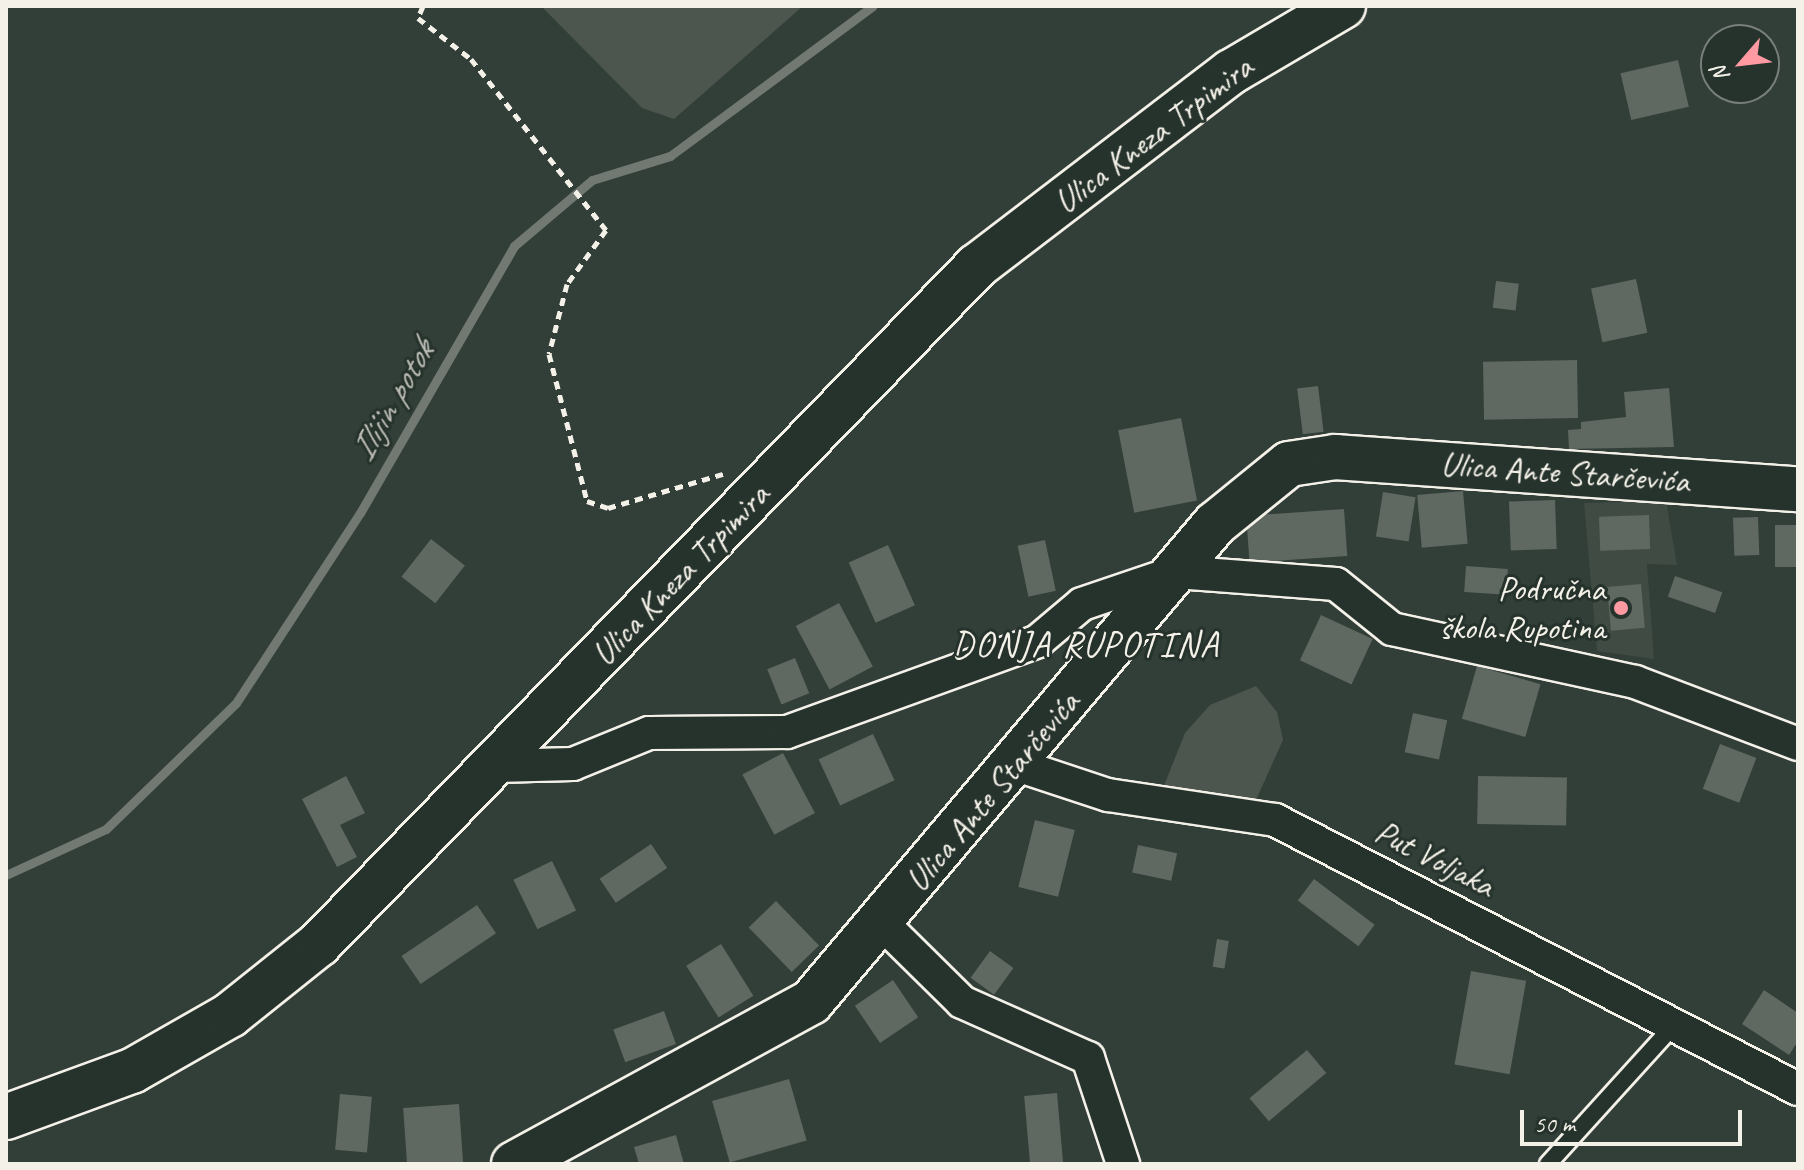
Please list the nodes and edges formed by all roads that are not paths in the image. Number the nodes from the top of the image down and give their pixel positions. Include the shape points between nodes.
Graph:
1 (1343, 6) edge
2 (1798, 489) edge
3 (1176, 572) junction
4 (1798, 744) edge
5 (1014, 764) junction
6 (496, 766) junction
7 (882, 923) junction
8 (1677, 1022) junction
9 (1798, 1089) edge
10 (6, 1117) edge
11 (514, 1164) edge
12 (1123, 1164) edge
13 (1548, 1164) edge

1 - 6 main road, Ulica Kneza Trpimira via 1231,72 977,266
2 - 3 main road, Ulica Ante Starčevića via 1335,457 1289,464 1255,486
3 - 4 street via 1336,584 1392,629 1635,682
3 - 5 main road, Ulica Ante Starčevića
3 - 6 street via 1082,604 1038,641 787,732 662,732 573,764
5 - 7 main road, Ulica Ante Starčevića
5 - 8 street, Put Voljaka via 1108,795 1275,820
6 - 10 main road, Ulica Kneza Trpimira via 319,944 230,1015 132,1071
7 - 11 main road, Ulica Ante Starčevića via 811,1002
7 - 12 street via 962,1002 1088,1058
8 - 9 street, Put Voljaka
8 - 13 lane

